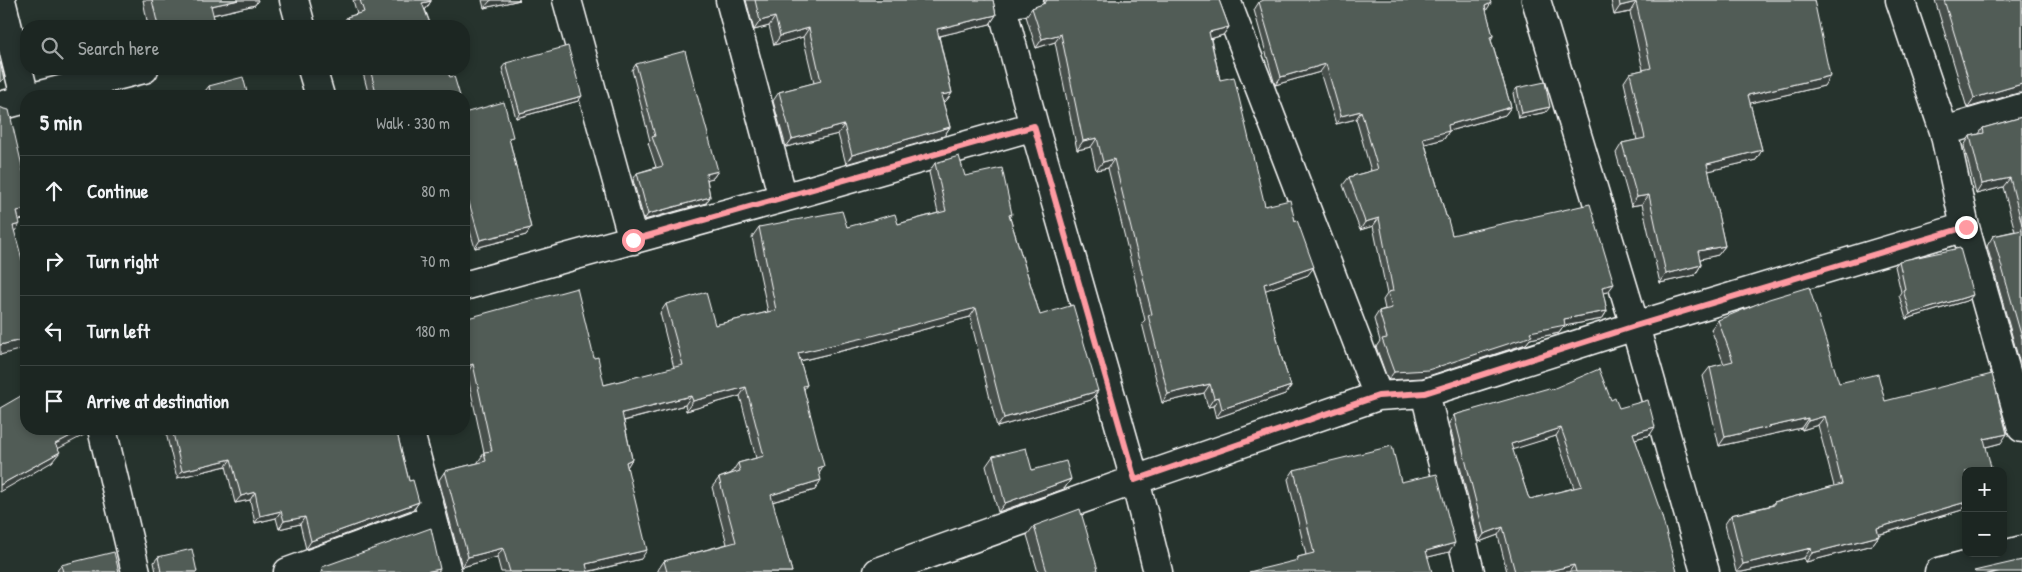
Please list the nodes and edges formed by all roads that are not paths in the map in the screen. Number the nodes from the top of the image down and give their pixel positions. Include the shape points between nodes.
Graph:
1 (1, 0) edge
2 (294, 0) edge
3 (567, 0) edge
4 (730, 0) edge
5 (1029, 0) edge
6 (1226, 0) edge
7 (1536, 0) edge
8 (1900, 0) edge
9 (1001, 3) edge
10 (299, 20) edge
11 (120, 75) edge
12 (314, 75) edge
13 (24, 90) edge
14 (60, 90) edge
15 (318, 90) edge
16 (20, 101) edge
17 (0, 106) edge
18 (2022, 108) edge
19 (1034, 126) junction
20 (1944, 131) junction
21 (783, 198) junction
22 (1966, 227) junction
23 (633, 240) junction
24 (470, 284) edge
25 (1635, 326) junction
26 (1425, 393) junction
27 (1378, 396) junction
28 (2022, 428) edge
29 (103, 435) edge
30 (411, 435) edge
31 (1135, 480) junction
32 (433, 519) junction
33 (2022, 550) edge
34 (136, 572) edge
35 (288, 572) edge
36 (447, 572) edge
37 (878, 572) edge
38 (1158, 572) edge
39 (1470, 572) edge
40 (1705, 572) edge
41 (1939, 572) edge

1 - 13 street
2 - 10 street
3 - 23 street
4 - 21 street
5 - 9 street
6 - 27 street
7 - 25 street
8 - 20 street
9 - 19 street
11 - 14 street
12 - 15 street
16 - 17 street
18 - 20 street
19 - 21 street
19 - 31 street
20 - 22 street
21 - 23 street
22 - 25 street
22 - 28 street
23 - 24 street
25 - 26 street
25 - 40 street
26 - 27 street
26 - 39 street
27 - 31 street
29 - 34 street
30 - 32 street
31 - 37 street
31 - 38 street
32 - 35 street
32 - 36 street
33 - 41 street

